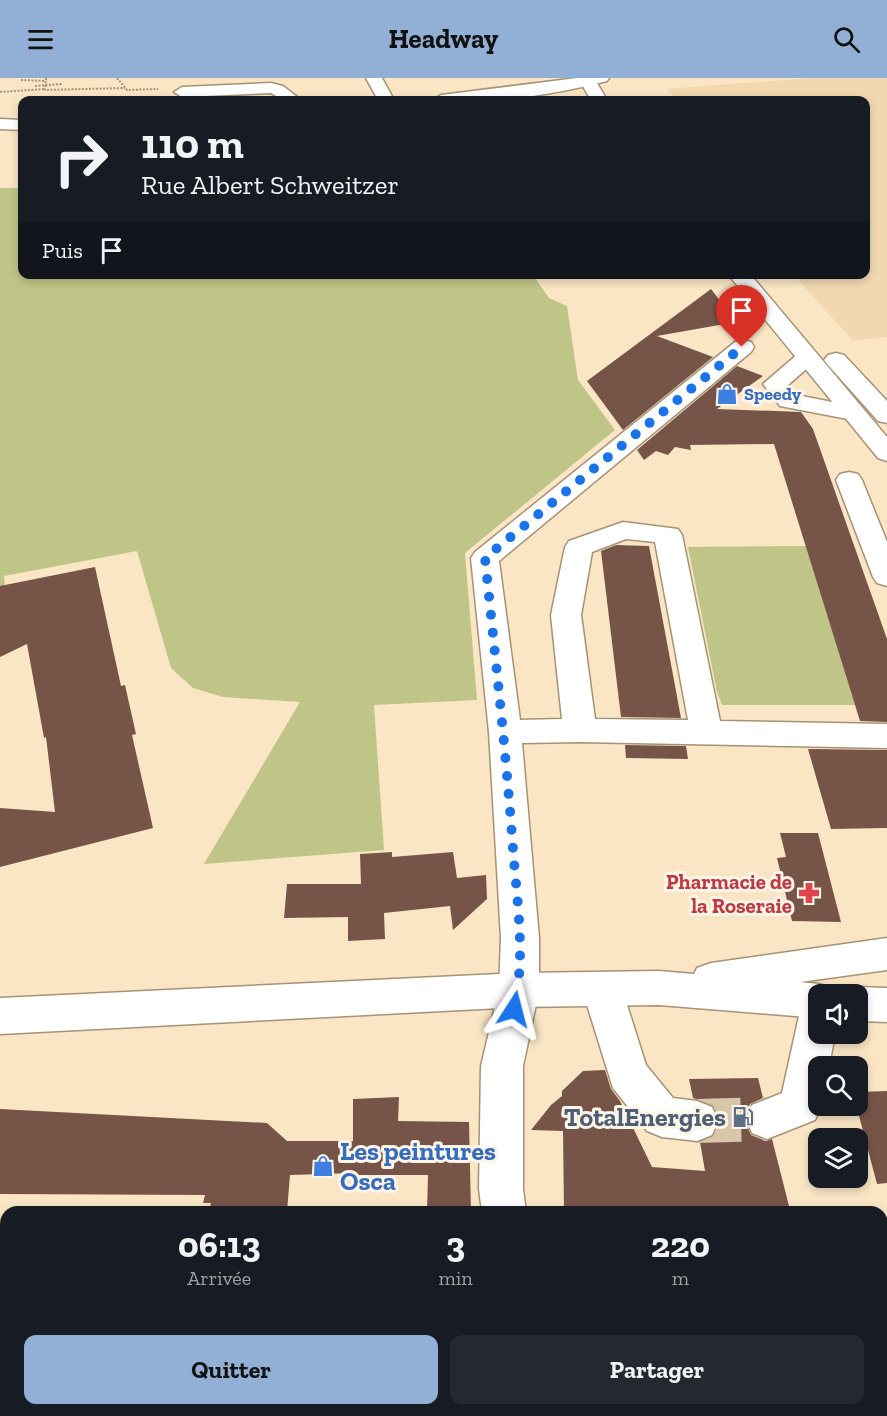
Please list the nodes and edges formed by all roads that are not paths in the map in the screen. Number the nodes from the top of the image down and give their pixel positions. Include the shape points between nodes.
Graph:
1 (374, 78) edge
2 (599, 80) edge
3 (182, 92) dead end
4 (287, 96) edge
5 (384, 96) edge
6 (473, 96) edge
7 (599, 96) edge
8 (0, 124) edge
9 (18, 125) edge
10 (742, 279) edge
11 (765, 279) edge
12 (742, 347) dead end
13 (807, 358) junction
14 (853, 413) junction
15 (884, 413) edge
16 (887, 453) edge
17 (849, 480) dead end
18 (887, 577) edge
19 (580, 730) junction
20 (505, 732) junction
21 (706, 732) junction
22 (887, 736) edge
23 (887, 954) edge
24 (659, 988) junction
25 (602, 989) junction
26 (519, 990) junction
27 (808, 1000) edge
28 (868, 1004) edge
29 (887, 1005) edge
30 (0, 1016) edge
31 (813, 1044) edge
32 (768, 1119) tunnel mouth
33 (697, 1121) tunnel mouth
34 (503, 1206) edge

1 - 5 main road
2 - 6 main road
2 - 7 main road
3 - 4 main road via 271,88
8 - 9 main road
10 - 13 main road
11 - 15 main road
12 - 20 main road via 485,558
13 - 14 main road
13 - 14 main road via 775,384 789,400
14 - 16 main road
17 - 18 main road
19 - 20 main road
19 - 21 main road
19 - 21 main road via 566,615 579,547 623,530 668,535
20 - 26 main road via 520,938
21 - 22 main road
23 - 24 main road
24 - 25 main road
24 - 27 main road
25 - 26 main road
25 - 33 main road via 628,1075 662,1117
26 - 30 main road
26 - 34 main road via 502,1066
28 - 29 main road
31 - 32 main road via 800,1106

